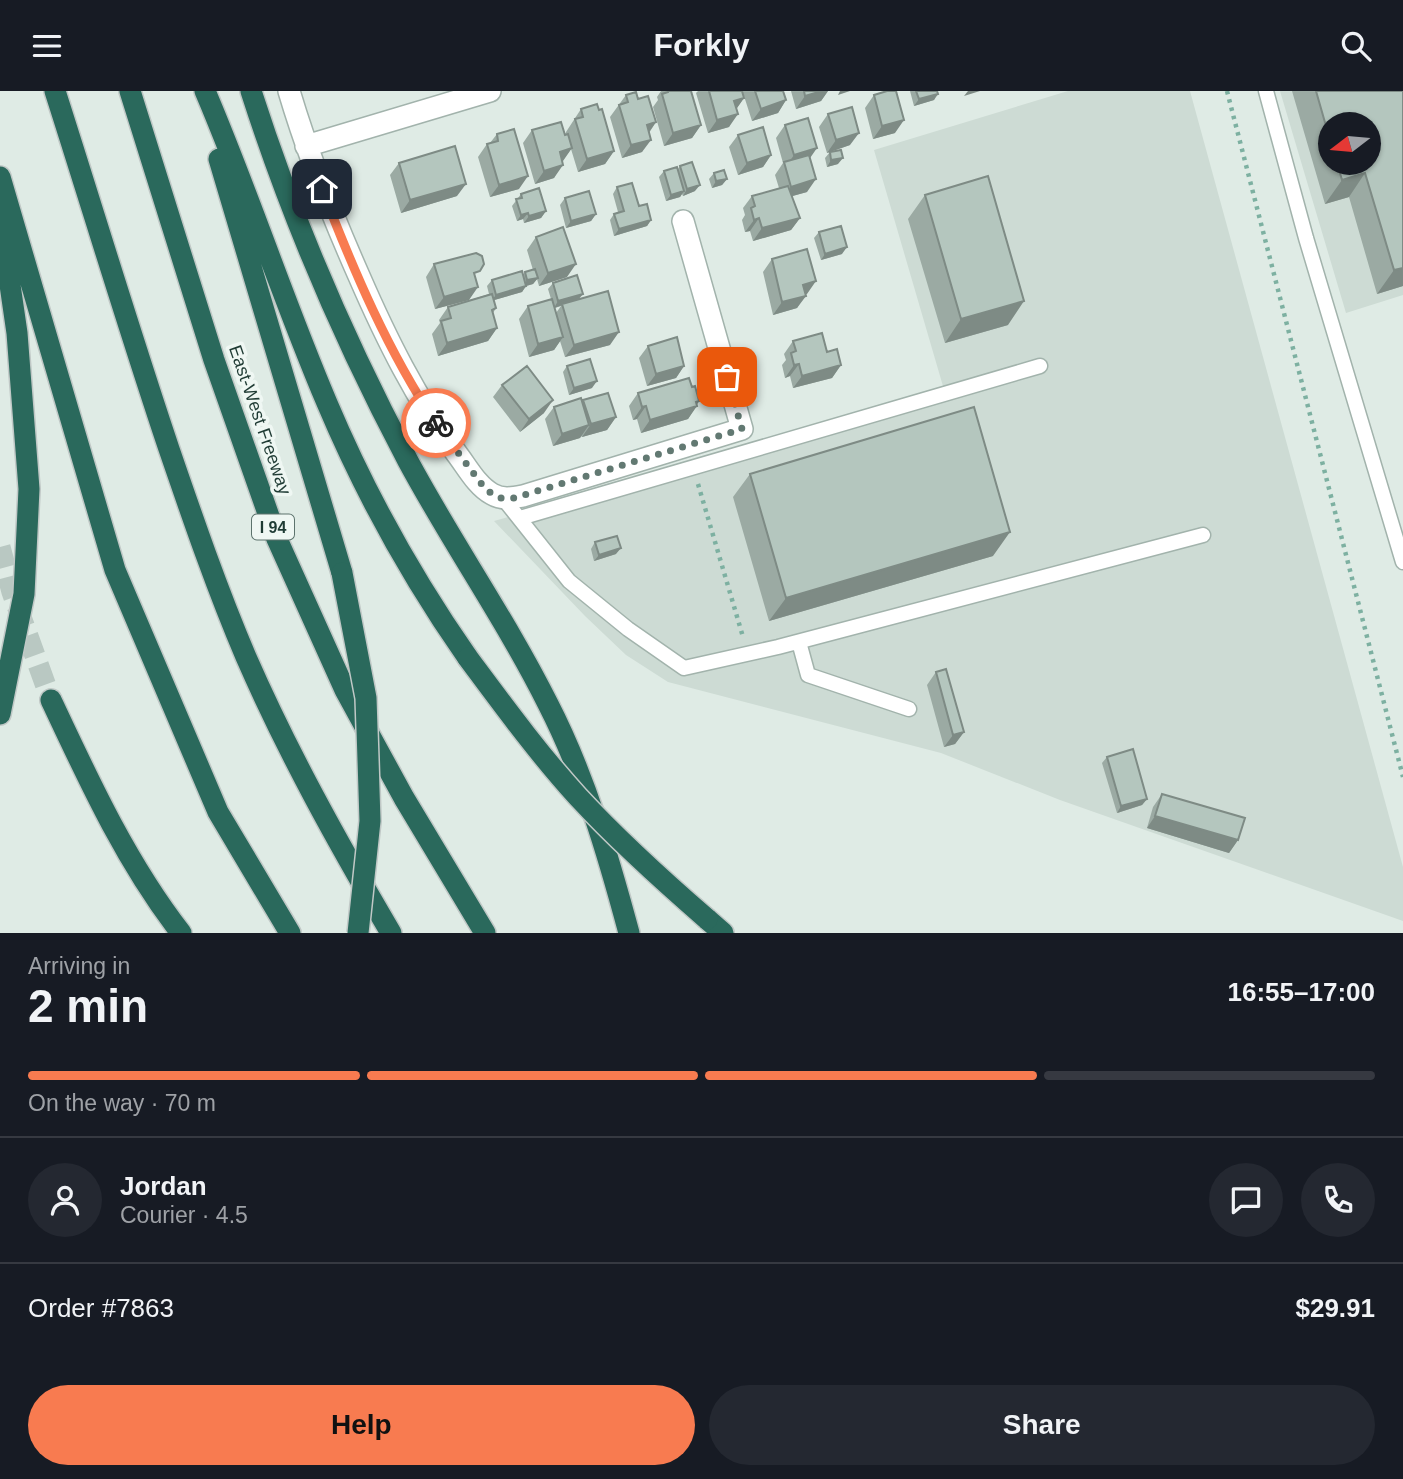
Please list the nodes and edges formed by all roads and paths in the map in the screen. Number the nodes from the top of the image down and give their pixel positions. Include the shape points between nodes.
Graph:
1 (55, 91) edge
2 (130, 91) edge
3 (203, 91) edge
4 (251, 91) edge
5 (289, 91) edge
6 (490, 91) edge
7 (1227, 91) edge
8 (1266, 91) edge
9 (447, 97) edge
10 (306, 146) junction
11 (0, 177) edge
12 (0, 216) edge
13 (683, 221) dead end
14 (1040, 366) dead end
15 (694, 468) junction
16 (503, 498) junction
17 (520, 518) junction
18 (1203, 535) dead end
19 (1403, 562) edge
20 (799, 642) junction
21 (748, 655) junction
22 (51, 700) tunnel mouth
23 (909, 709) dead end
24 (0, 714) edge
25 (1403, 777) edge
26 (715, 926) edge
27 (181, 933) edge
28 (290, 933) edge
29 (358, 933) edge
30 (391, 933) edge
31 (485, 933) edge
32 (629, 933) edge

1 - 30 highway via 205,556 286,745
2 - 31 highway, East-West Freeway / I 94 via 214,361 277,539 345,690
3 - 26 highway, bridge via 312,368 351,456 416,581 534,745 579,797
3 - 29 highway, bridge via 342,573 366,698 370,821
4 - 32 highway via 315,266 360,365 414,472 526,662 562,733 598,826
5 - 10 street
6 - 9 street
7 - 25 path
8 - 19 lane
9 - 10 street
10 - 16 street via 373,307 421,399 472,475 486,490
11 - 28 highway via 115,570 218,812
12 - 24 highway via 17,333 29,489 24,594
13 - 16 street via 742,429 532,494
14 - 15 lane
15 - 17 lane
15 - 21 path
16 - 17 lane
17 - 21 lane via 569,580 684,668
18 - 20 lane
20 - 21 lane
20 - 23 lane via 808,675
22 - 27 highway via 100,806 157,902

